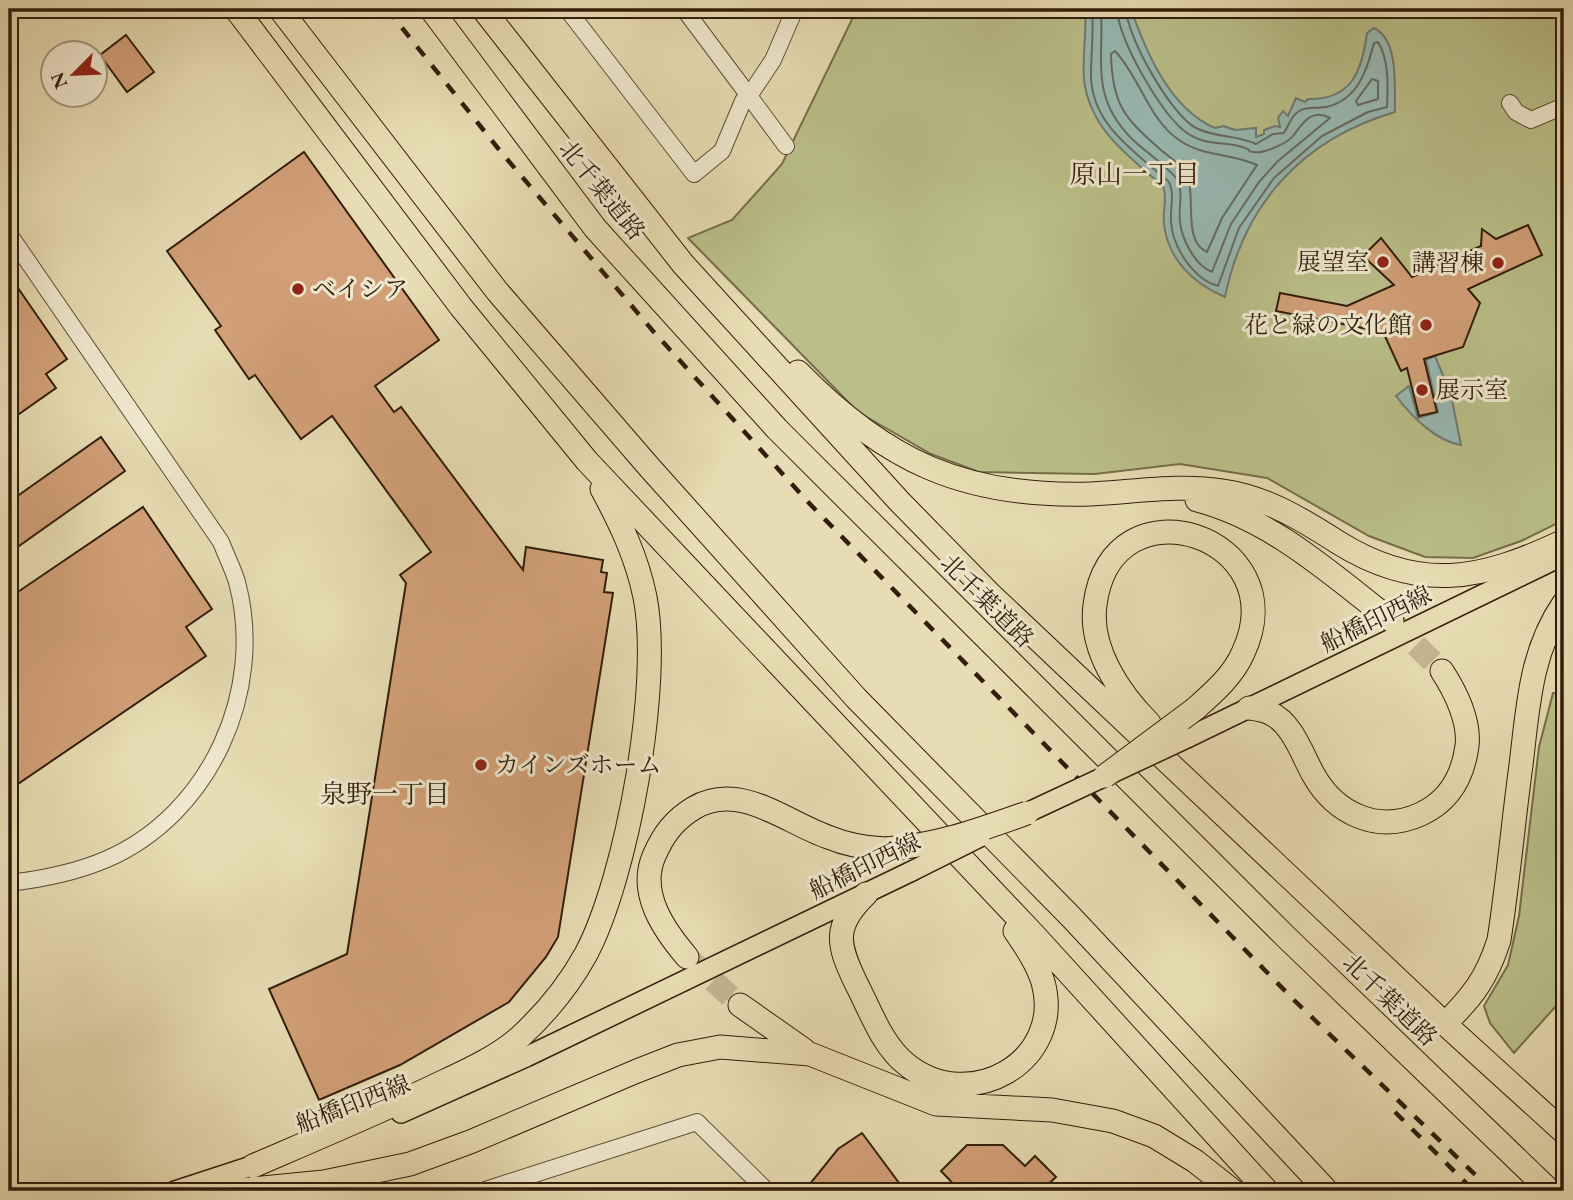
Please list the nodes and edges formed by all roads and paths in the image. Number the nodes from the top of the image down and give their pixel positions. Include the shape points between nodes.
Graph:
1 (236, 9) edge
2 (280, 9) edge
3 (431, 9) edge
4 (484, 9) edge
5 (567, 9) edge
6 (684, 9) edge
7 (795, 9) edge
8 (749, 96) junction
9 (1510, 103) dead end
10 (1564, 106) edge
11 (786, 146) dead end
12 (636, 207) junction
13 (9, 234) edge
14 (587, 461) junction
15 (1117, 493) junction
16 (1564, 541) edge
17 (1564, 555) edge
18 (1564, 603) edge
19 (1392, 621) tunnel mouth
20 (1442, 671) tunnel mouth
21 (1249, 708) junction
22 (829, 719) junction
23 (1105, 776) junction
24 (1027, 813) junction
25 (9, 883) edge
26 (866, 894) junction
27 (1353, 934) junction
28 (687, 957) tunnel mouth
29 (740, 1005) tunnel mouth
30 (1445, 1024) junction
31 (810, 1054) junction
32 (1564, 1132) edge
33 (253, 1166) junction
34 (175, 1191) edge
35 (232, 1191) edge
36 (482, 1191) edge
37 (767, 1191) edge
38 (1233, 1191) edge
39 (1267, 1191) edge
40 (1327, 1191) edge
41 (1550, 1191) edge

1 - 14 highway via 461,307
2 - 40 highway via 497,291 650,468 856,698 1072,918
3 - 41 highway, 北千葉道路 via 595,228 776,429 1285,936
4 - 12 highway, 北千葉道路
5 - 8 street via 694,174 722,151
6 - 8 street
7 - 8 street via 774,60
8 - 11 street
9 - 10 street via 1531,120
12 - 15 highway via 836,410 884,446 947,476 995,487 1065,495
12 - 27 highway, 北千葉道路 via 799,395 953,556
13 - 25 street via 221,542 237,583 244,658 227,733 210,769 166,822 139,842 88,867
14 - 22 highway
14 - 33 highway via 636,558 649,652 644,720 620,862 586,954 562,992 518,1039 476,1066
15 - 16 highway via 1183,488 1225,491 1285,511 1379,565 1427,577 1450,578 1499,569
15 - 19 highway via 1196,500 1259,523
17 - 21 main road, 船橋印西線
18 - 30 highway via 1536,658 1527,703 1499,940 1477,991
20 - 21 highway via 1464,719 1465,763 1458,781 1438,804 1413,818 1389,823 1368,822 1329,797 1288,729 1272,713
21 - 23 main road, 船橋印西線, bridge
22 - 26 highway via 1029,950 1043,984 1044,1017 1036,1042 1018,1065 976,1086 957,1086 927,1080 903,1063 883,1037 842,953 841,928 849,910
22 - 39 highway
23 - 24 main road, 船橋印西線, bridge
23 - 27 highway, bridge via 1195,709 1223,684 1243,653 1252,624 1251,595 1231,555 1211,541 1183,531 1151,533 1124,547 1097,585 1093,617 1110,670 1130,704 1337,908
24 - 26 main road, 船橋印西線, bridge
24 - 28 highway, bridge via 955,839 885,849 856,847 759,805 722,798 703,803 681,816 663,835 650,864 650,893 659,919
26 - 33 main road, 船橋印西線 via 438,1098
27 - 30 highway, 北千葉道路
29 - 31 highway
30 - 32 highway, 北千葉道路
31 - 35 highway via 720,1047 678,1055 410,1164 334,1180
31 - 38 highway via 936,1104 1052,1110 1113,1121 1154,1136
33 - 34 main road, 船橋印西線
36 - 37 street via 697,1122

